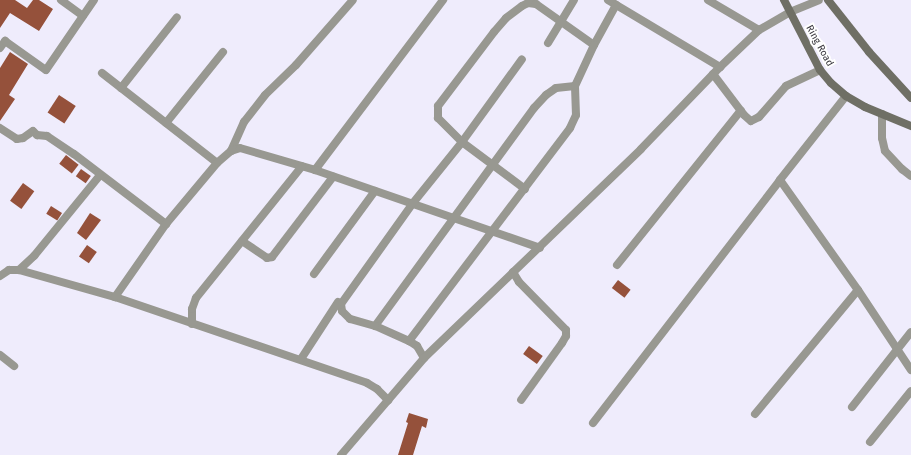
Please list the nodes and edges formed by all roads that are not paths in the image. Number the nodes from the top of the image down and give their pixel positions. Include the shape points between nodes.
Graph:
1 (61, 0) edge
2 (94, 0) edge
3 (353, 0) edge
4 (443, 0) edge
5 (574, 0) edge
6 (608, 0) edge
7 (625, 0) edge
8 (708, 0) edge
9 (784, 0) edge
10 (819, 0) edge
11 (828, 0) edge
12 (618, 6) junction
13 (790, 12) junction
14 (83, 16) junction
15 (177, 17) dead end
16 (560, 22) junction
17 (759, 30) junction
18 (2, 42) edge
19 (548, 43) dead end
20 (594, 44) junction
21 (223, 52) dead end
22 (522, 59) dead end
23 (720, 67) junction
24 (820, 70) junction
25 (102, 73) dead end
26 (713, 74) junction
27 (575, 86) junction
28 (121, 88) junction
29 (846, 96) junction
30 (911, 98) edge
31 (740, 110) junction
32 (882, 114) junction
33 (166, 123) junction
34 (911, 126) edge
35 (0, 128) edge
36 (462, 142) junction
37 (231, 151) junction
38 (217, 163) junction
39 (492, 164) junction
40 (302, 166) junction
41 (315, 170) junction
42 (100, 175) junction
43 (911, 176) edge
44 (333, 177) junction
45 (780, 180) junction
46 (525, 189) junction
47 (375, 191) junction
48 (413, 203) junction
49 (453, 218) junction
50 (166, 224) junction
51 (493, 232) junction
52 (242, 241) junction
53 (540, 248) junction
54 (617, 265) dead end
55 (19, 270) junction
56 (513, 272) junction
57 (314, 274) dead end
58 (0, 276) edge
59 (858, 290) junction
60 (115, 297) junction
61 (338, 302) dead end
62 (192, 324) junction
63 (375, 326) junction
64 (911, 332) edge
65 (409, 341) junction
66 (898, 348) junction
67 (0, 355) edge
68 (424, 358) junction
69 (301, 359) junction
70 (14, 366) dead end
71 (911, 370) edge
72 (911, 392) edge
73 (388, 400) junction
74 (521, 400) dead end
75 (852, 407) dead end
76 (755, 414) dead end
77 (593, 423) dead end
78 (870, 442) dead end
79 (341, 455) edge

1 - 14 street
2 - 14 street
3 - 37 street via 296,65 265,95 244,122
4 - 41 street
5 - 16 street
6 - 12 street
7 - 12 street
8 - 17 street
9 - 13 main road, Ring Road
10 - 13 street
11 - 30 main road via 869,52
12 - 20 street
12 - 23 street
13 - 17 street
13 - 24 main road, Ring Road
14 - 18 street via 46,70
15 - 28 street
16 - 19 street
16 - 20 street
16 - 36 street via 536,4 528,3 506,18 494,32 441,101 437,110 441,123
17 - 23 street
20 - 27 street
21 - 33 street
22 - 36 street
23 - 26 street
24 - 29 main road, Ring Road
24 - 31 street via 786,86 756,120 747,119
25 - 28 street
26 - 31 street
26 - 53 street
27 - 39 street via 556,88 546,95
27 - 46 street via 574,122
28 - 33 street
29 - 32 main road, Ring Road
29 - 45 street
31 - 54 street
32 - 34 main road, Ring Road
32 - 43 street via 882,138 886,151
33 - 38 street
35 - 42 street via 17,139 33,131 38,135 47,136
36 - 39 street
36 - 48 street
37 - 38 street
37 - 40 street via 240,148
38 - 50 street
39 - 46 street
39 - 49 street
40 - 41 street
40 - 52 street
41 - 44 street
42 - 50 street
42 - 55 street via 34,256
44 - 47 street
44 - 52 street via 272,257 267,258
45 - 59 street
45 - 77 street
46 - 51 street
47 - 48 street
47 - 57 street
48 - 49 street
48 - 63 street via 341,304 342,311 350,319
49 - 51 street
49 - 63 street
50 - 60 street
51 - 53 street
51 - 65 street
52 - 62 street via 196,298 192,309
53 - 56 street
55 - 58 street via 9,270
55 - 60 street
56 - 68 street
56 - 74 street via 519,282 566,330 562,343
59 - 66 street
59 - 76 street
60 - 62 street
61 - 69 street
62 - 69 street
63 - 65 street
64 - 66 street
65 - 68 street via 417,346
66 - 71 street
66 - 75 street
67 - 70 street
68 - 73 street
69 - 73 street via 367,383
72 - 78 street
73 - 79 street

